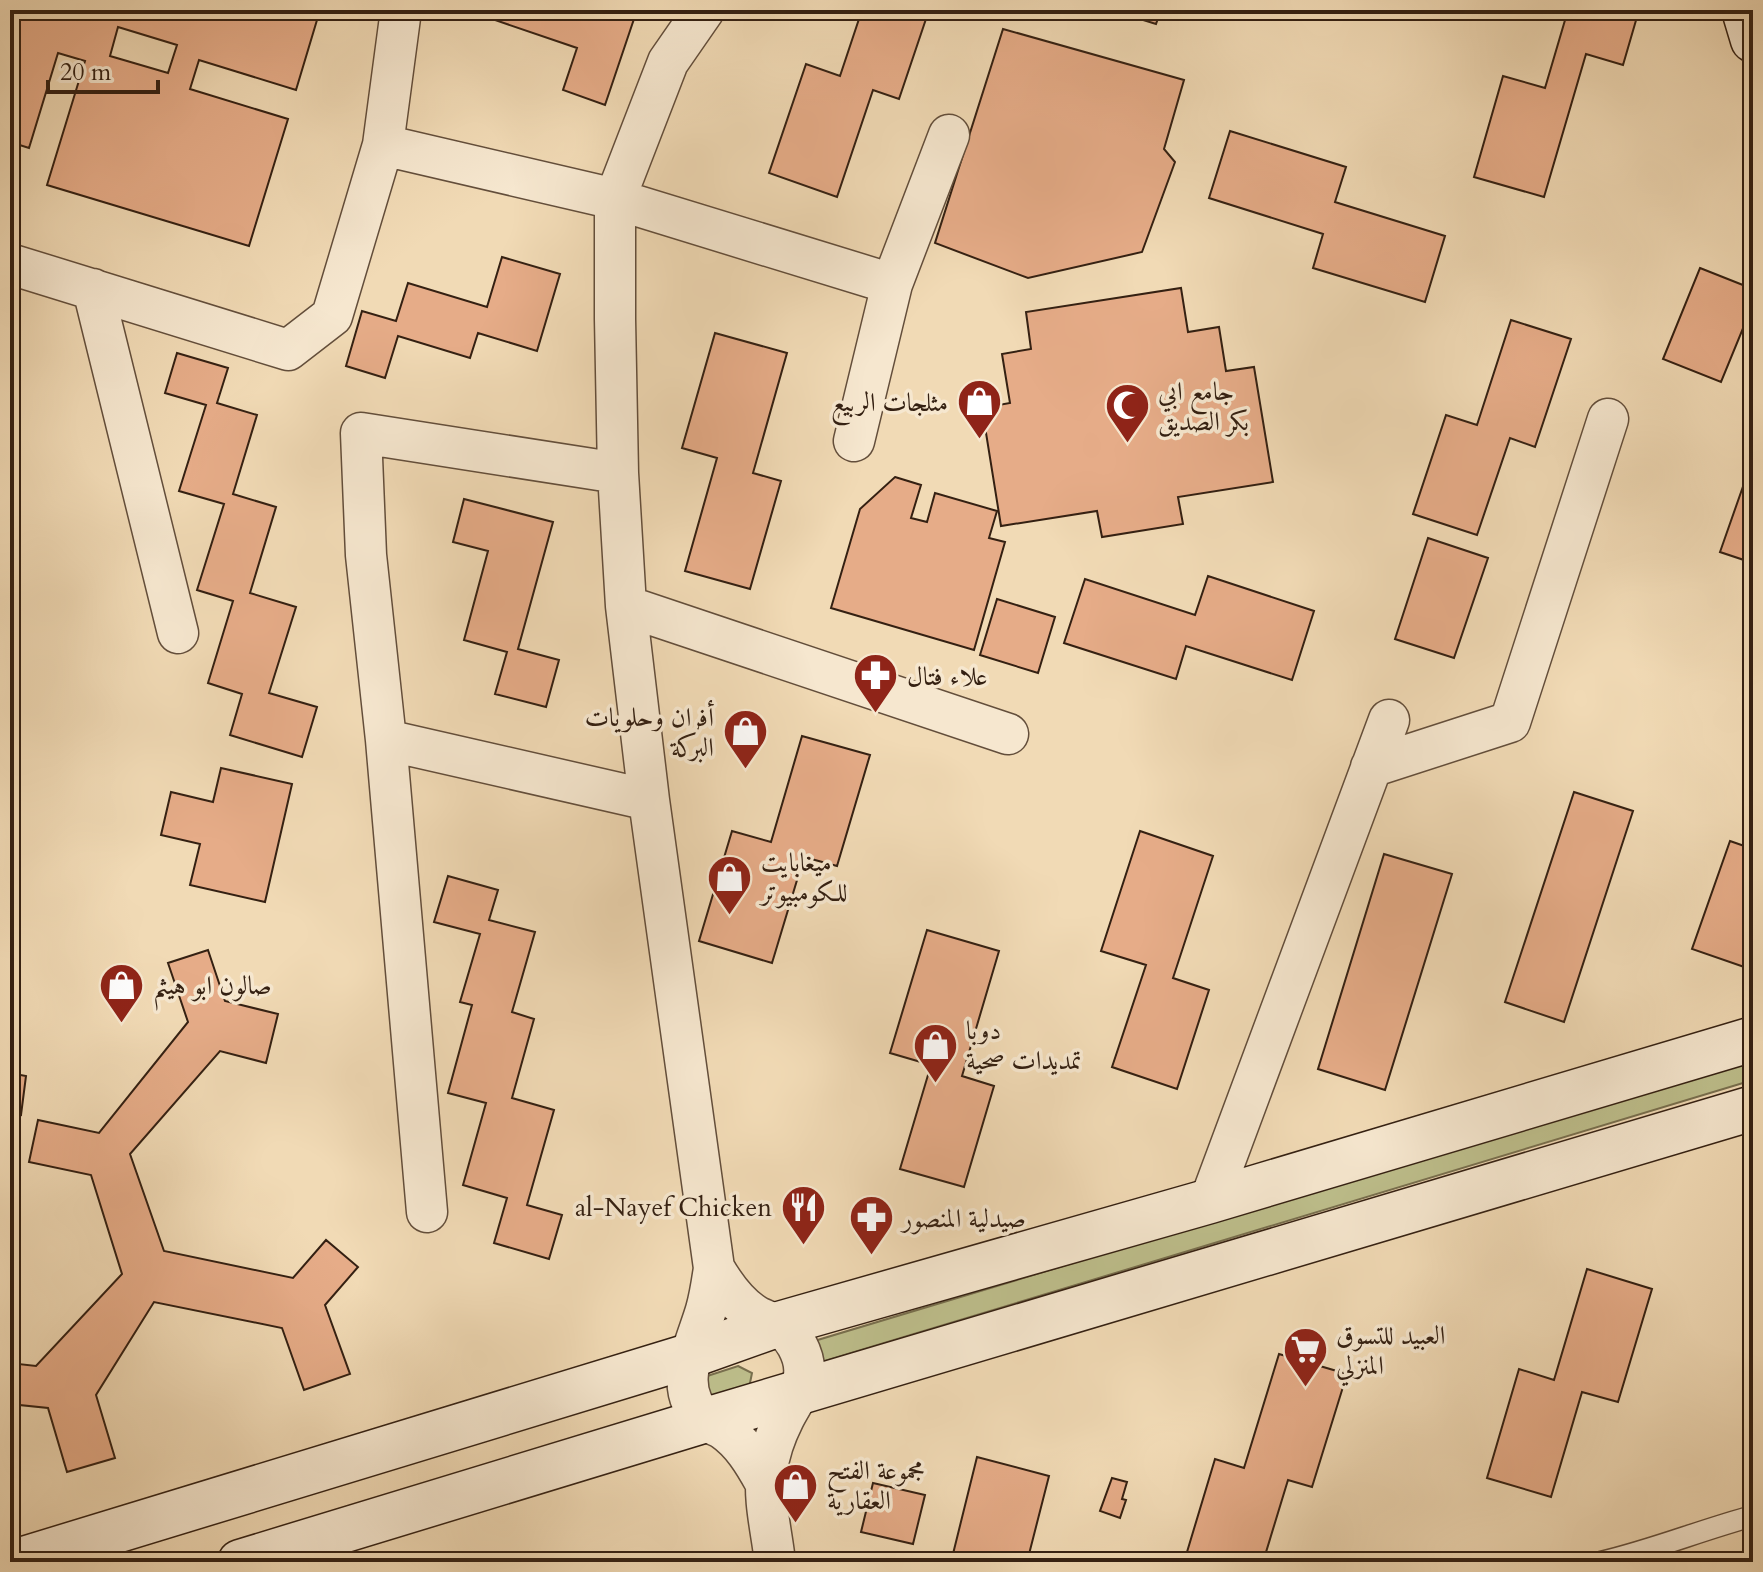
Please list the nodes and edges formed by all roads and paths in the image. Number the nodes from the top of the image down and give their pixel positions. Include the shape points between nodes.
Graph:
1 (401, 10) edge
2 (704, 10) edge
3 (1744, 10) edge
4 (1753, 40) edge
5 (949, 135) dead end
6 (383, 145) junction
7 (615, 199) junction
8 (10, 264) edge
9 (892, 284) junction
10 (93, 289) junction
11 (1608, 419) dead end
12 (854, 441) dead end
13 (618, 473) junction
14 (626, 606) junction
15 (178, 633) dead end
16 (1389, 720) dead end
17 (1008, 734) dead end
18 (386, 740) junction
19 (1371, 767) junction
20 (649, 800) junction
21 (1753, 1039) edge
22 (1753, 1108) edge
23 (1210, 1201) junction
24 (427, 1212) dead end
25 (714, 1268) junction
26 (779, 1324) junction
27 (689, 1356) junction
28 (801, 1392) junction
29 (706, 1420) junction
30 (765, 1482) junction
31 (1753, 1516) edge
32 (14, 1562) edge
33 (240, 1562) edge
34 (775, 1562) edge
35 (1601, 1562) edge

1 - 6 street
2 - 7 street via 668,62
3 - 4 main road
5 - 9 street
6 - 7 street
6 - 10 street via 332,316 288,350
7 - 9 street
7 - 13 street
8 - 10 street
9 - 12 street
10 - 15 street
11 - 19 street via 1510,722
13 - 14 street
13 - 18 street via 361,433 366,555
14 - 17 street
14 - 20 street
16 - 19 street
18 - 20 street
18 - 24 street
19 - 23 street
20 - 25 street
21 - 23 main road
22 - 28 main road
23 - 26 main road
25 - 26 street via 740,1304
25 - 27 street via 706,1311
26 - 27 main road
26 - 28 street via 798,1348 804,1377
27 - 29 street via 689,1390
27 - 32 main road
28 - 29 main road
28 - 30 street via 772,1447
29 - 30 street via 737,1442
29 - 33 main road
30 - 34 street
31 - 35 lane

